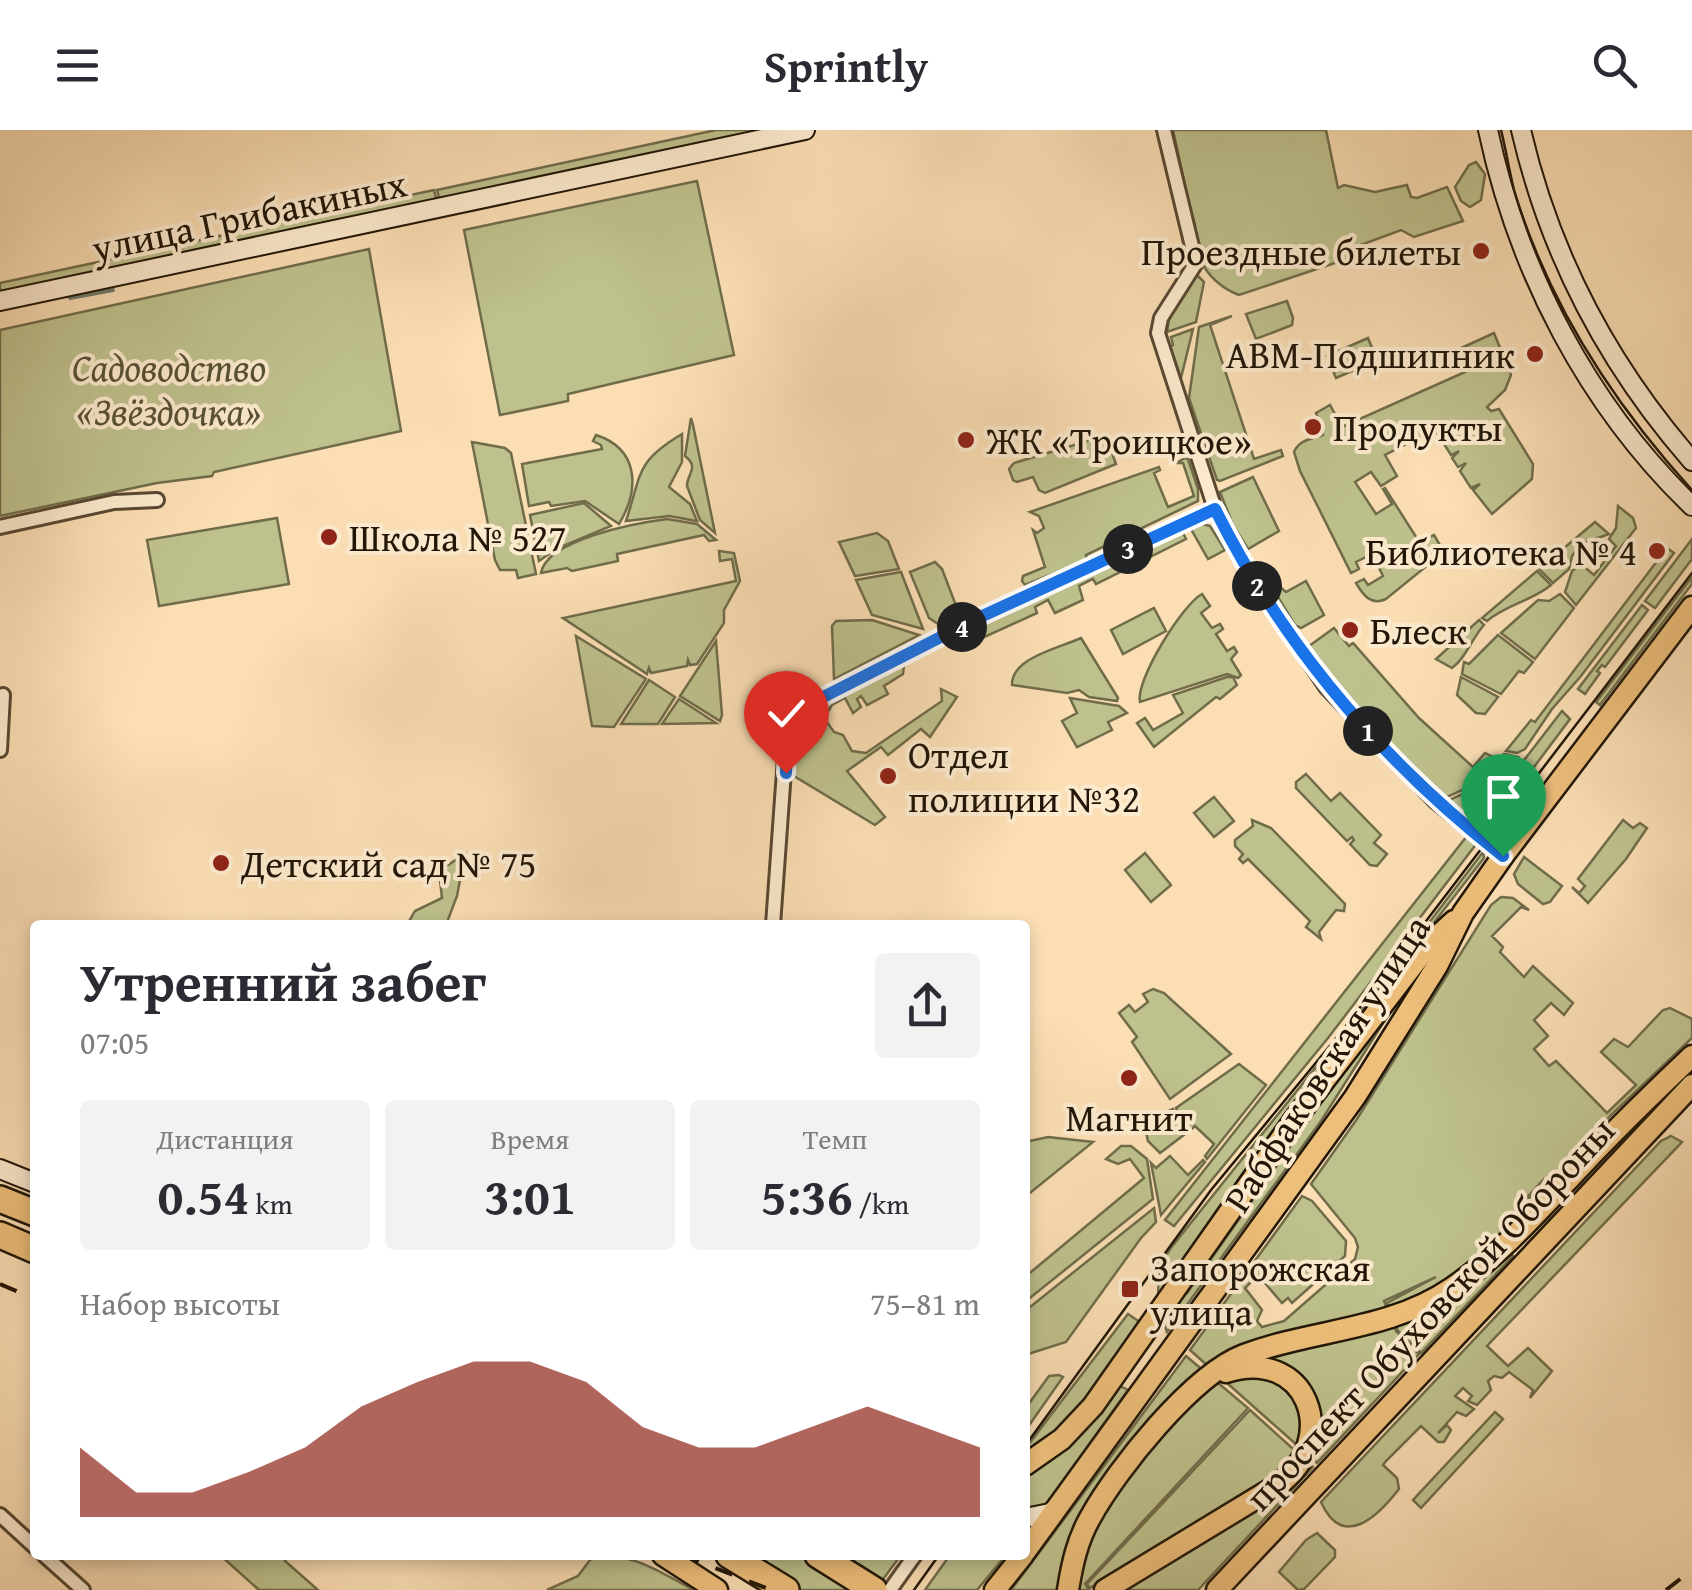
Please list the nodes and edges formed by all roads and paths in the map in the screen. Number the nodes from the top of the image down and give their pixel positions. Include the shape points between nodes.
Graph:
1 (805, 130) edge
2 (1164, 130) edge
3 (1488, 130) edge
4 (1521, 130) edge
5 (0, 300) edge
6 (1692, 462) edge
7 (157, 500) dead end
8 (1692, 506) edge
9 (1215, 509) junction
10 (0, 527) edge
11 (1690, 607) edge
12 (3, 696) dead end
13 (0, 750) edge
14 (1503, 856) junction
15 (1463, 912) junction
16 (773, 920) edge
17 (1692, 1056) edge
18 (1692, 1085) edge
19 (0, 1169) edge
20 (30, 1181) edge
21 (0, 1199) edge
22 (30, 1211) edge
23 (0, 1235) edge
24 (30, 1248) edge
25 (1204, 1379) junction
26 (1030, 1461) edge
27 (1063, 1502) junction
28 (0, 1515) edge
29 (1030, 1517) edge
30 (30, 1542) edge
31 (1030, 1546) edge
32 (50, 1560) edge
33 (671, 1560) edge
34 (737, 1560) edge
35 (826, 1560) edge
36 (912, 1560) edge
37 (1011, 1564) edge
38 (83, 1590) edge
39 (717, 1590) edge
40 (786, 1590) edge
41 (874, 1590) edge
42 (890, 1590) edge
43 (994, 1590) edge
44 (1068, 1590) edge
45 (1106, 1590) edge
46 (1217, 1590) edge

1 - 5 street, улица Грибакиных
2 - 9 street via 1196,263 1158,334
3 - 8 street via 1510,214 1564,337 1630,436
4 - 6 street via 1544,214 1586,310 1636,392
7 - 10 street via 114,502
9 - 14 street via 1326,687 1434,802
9 - 16 street via 788,715
11 - 14 main road, Рабфаковская улица
12 - 13 street
14 - 15 main road, Рабфаковская улица
15 - 26 main road via 1430,943 1297,1116 1094,1406
15 - 27 main road, Рабфаковская улица via 1356,1097
17 - 25 main road via 1483,1266 1449,1290 1375,1323 1243,1355
18 - 46 main road, проспект Обуховской Обороны
19 - 20 street
21 - 22 highway
23 - 24 highway
25 - 44 main road via 1104,1496 1077,1546
25 - 45 main road via 1235,1369 1281,1373 1309,1405 1311,1440 1278,1485
27 - 29 street
27 - 31 main road, Рабфаковская улица
28 - 30 street
32 - 38 street
33 - 39 main road
34 - 40 highway
35 - 41 highway
36 - 42 street
37 - 43 main road, Рабфаковская улица

